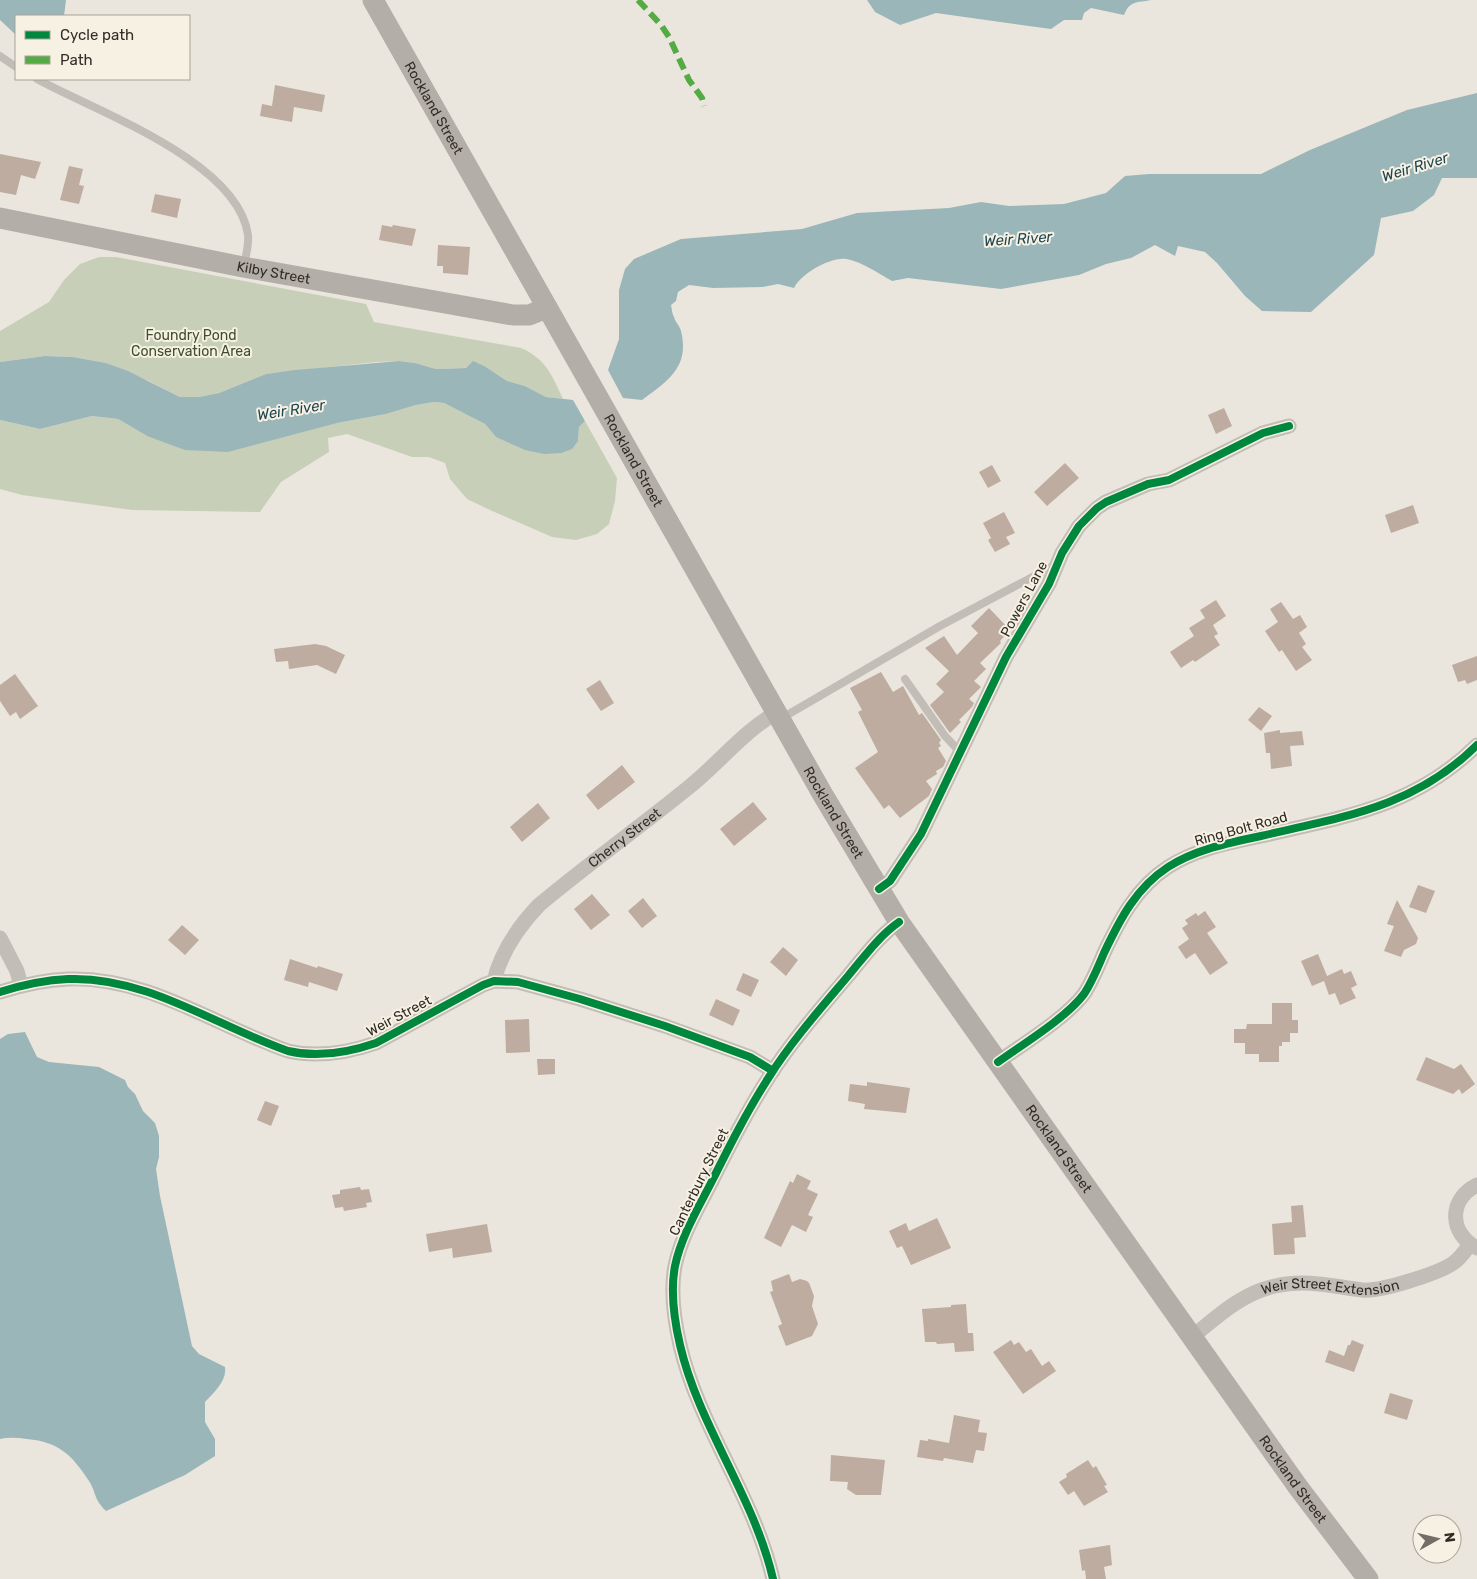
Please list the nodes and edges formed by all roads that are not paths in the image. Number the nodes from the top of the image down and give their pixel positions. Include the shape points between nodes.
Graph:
1 (373, 0) edge
2 (0, 56) edge
3 (15, 66) edge
4 (39, 80) edge
5 (0, 218) edge
6 (243, 267) junction
7 (547, 308) junction
8 (1289, 426) dead end
9 (1057, 564) junction
10 (905, 679) dead end
11 (778, 716) junction
12 (1477, 745) edge
13 (961, 753) junction
14 (879, 889) junction
15 (899, 922) junction
16 (0, 938) edge
17 (494, 981) junction
18 (21, 986) junction
19 (0, 992) edge
20 (998, 1062) junction
21 (773, 1071) junction
22 (1477, 1185) edge
23 (1474, 1246) edge
24 (1192, 1337) junction
25 (773, 1579) edge
26 (1368, 1579) edge

1 - 7 main road, Rockland Street
2 - 3 lane
4 - 6 lane via 157,138 213,180 232,200 246,228 248,243
5 - 6 main road, Kilby Street
6 - 7 main road, Kilby Street via 513,315 529,315
7 - 11 main road, Rockland Street
8 - 9 street, Powers Lane via 1263,433 1169,480 1148,484 1106,502 1079,526
9 - 11 lane
9 - 13 street, Powers Lane via 1049,584 1006,657
10 - 13 lane
11 - 14 main road, Rockland Street
11 - 17 street, Cherry Street via 754,727 689,787 539,905 512,940
12 - 20 street, Ring Bolt Road via 1438,778 1402,798 1341,817 1204,850 1169,867 1149,882 1128,906 1091,982 1074,1005
13 - 14 street, Powers Lane via 921,834 890,881
14 - 15 main road, Rockland Street
15 - 20 main road, Rockland Street
15 - 21 street, Canterbury Street via 865,956
16 - 18 street
17 - 18 street, Weir Street via 376,1043 344,1053 312,1055 282,1049 170,1000 116,984 68,979
17 - 21 street, Weir Street via 518,982 626,1013 750,1057
18 - 19 street, Weir Street
20 - 24 main road, Rockland Street
21 - 25 street, Canterbury Street via 688,1228 675,1266 672,1290 676,1328 690,1379 756,1526
22 - 23 street, Weir Street Extension via 1463,1195 1456,1212 1458,1230
23 - 24 street, Weir Street Extension via 1453,1263 1382,1289 1362,1290 1303,1283 1264,1289 1235,1303
24 - 26 main road, Rockland Street

